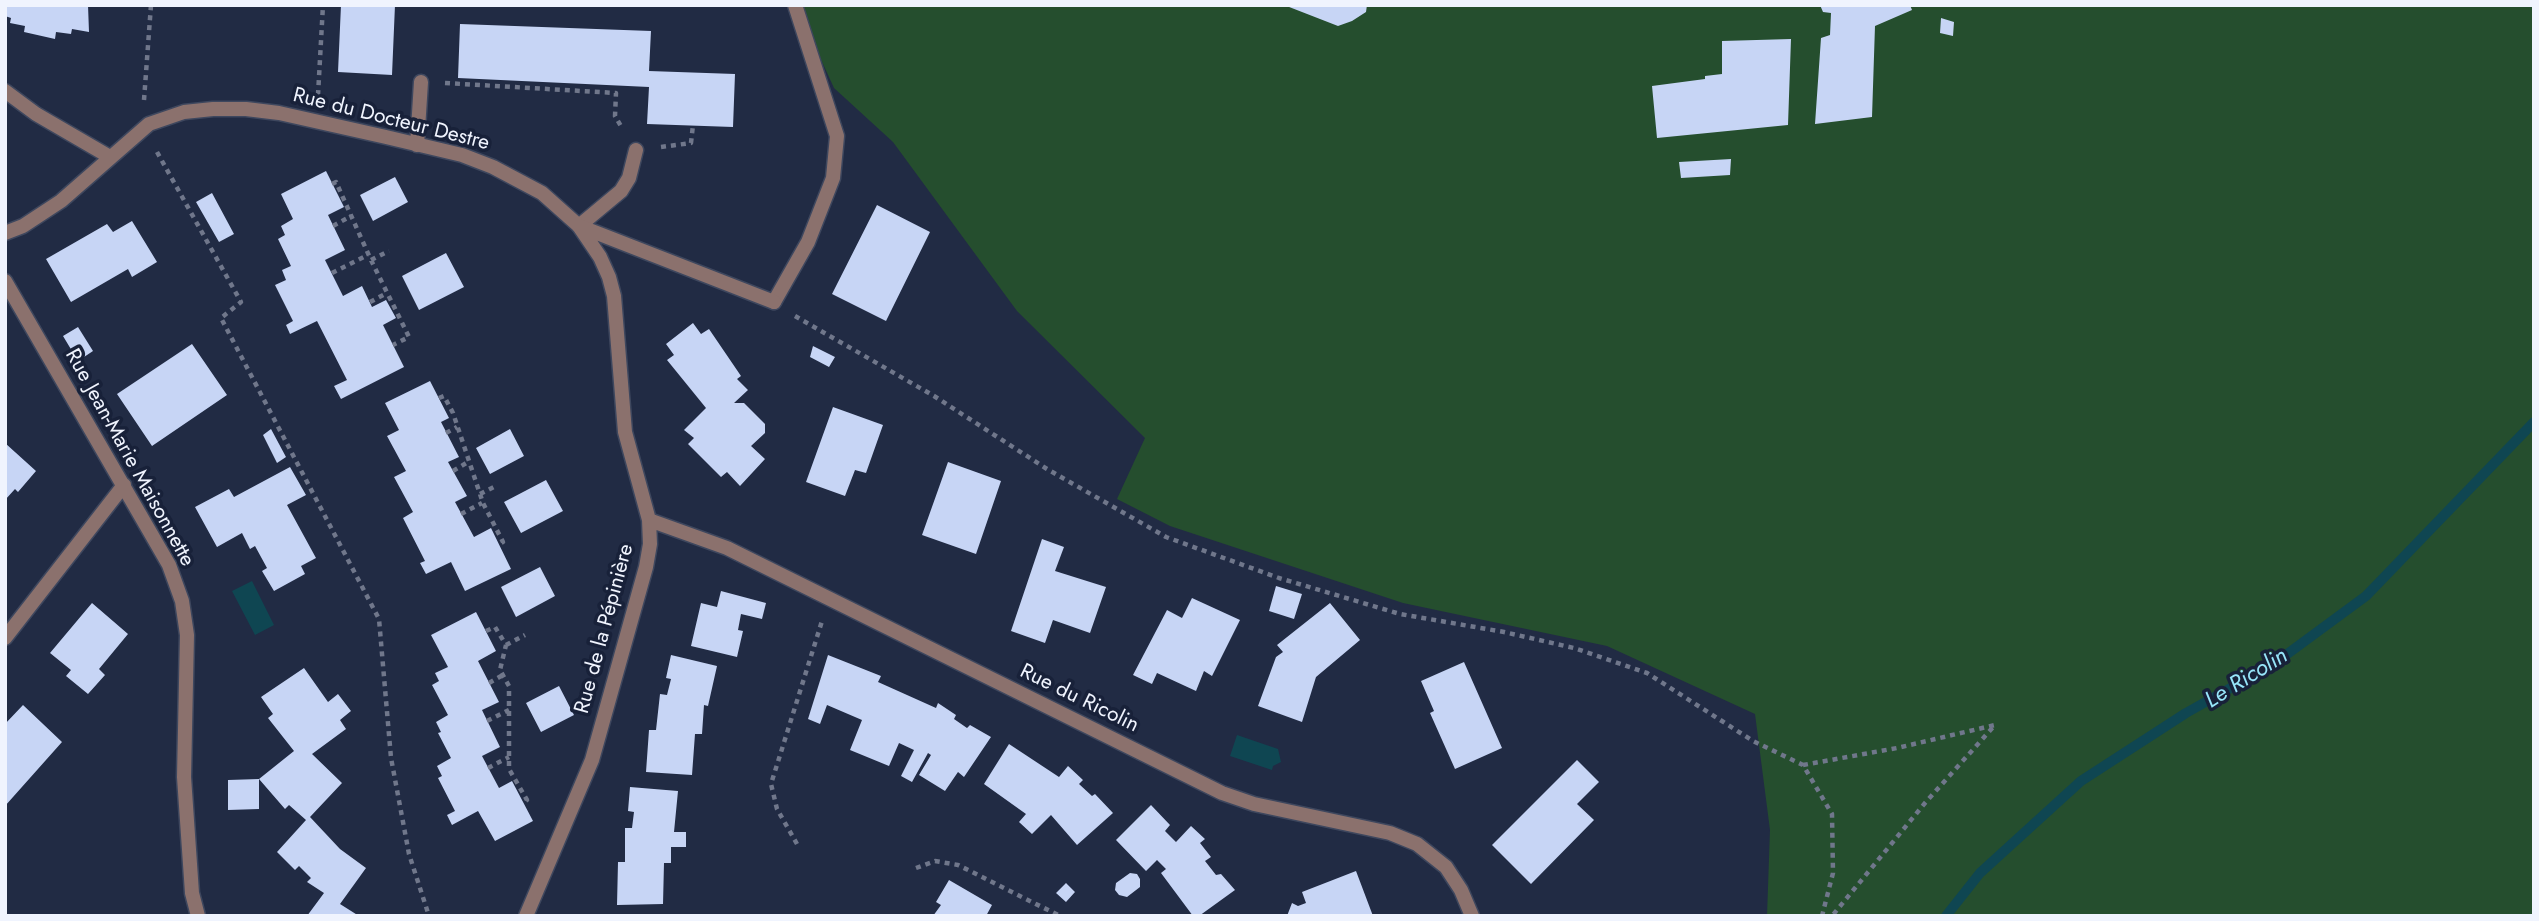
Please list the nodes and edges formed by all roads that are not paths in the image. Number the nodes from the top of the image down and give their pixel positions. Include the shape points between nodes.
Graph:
1 (795, 5) edge
2 (421, 82) road end
3 (5, 90) edge
4 (417, 145) junction
5 (636, 150) road end
6 (110, 157) junction
7 (579, 226) junction
8 (5, 233) edge
9 (5, 281) edge
10 (124, 485) junction
11 (649, 520) junction
12 (5, 638) edge
13 (198, 916) edge
14 (526, 916) edge
15 (1472, 916) edge

1 - 7 street, Rue du Docteur Destre via 837,136 833,178 808,242 774,302
2 - 4 street
3 - 6 street via 36,114
4 - 6 street, Rue du Docteur Destre via 316,121 246,109 214,109 149,124
4 - 7 street, Rue du Docteur Destre via 462,155 522,180
5 - 7 street via 621,191
6 - 8 street, Rue du Docteur Destre via 61,201
7 - 11 street, Rue de la Pépinière via 610,277 625,432
9 - 10 street, Rue Jean-Marie Maisonnette
10 - 12 street
10 - 13 street, Rue Jean-Marie Maisonnette via 169,565 182,601 187,635 184,777 192,893
11 - 14 street, Rue de la Pépinière via 646,567 592,760
11 - 15 street, Rue du Ricolin via 727,548 1222,793 1390,833 1417,844 1446,867

